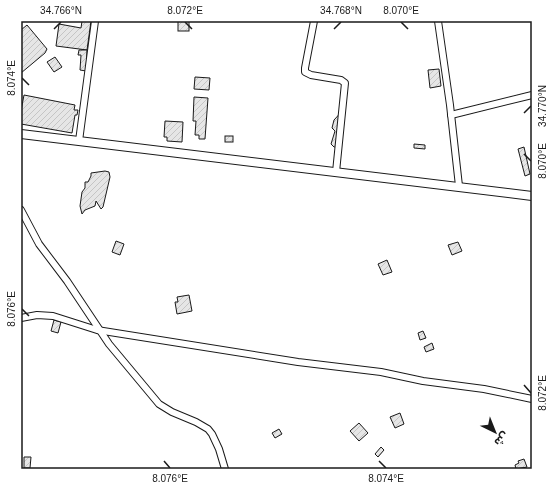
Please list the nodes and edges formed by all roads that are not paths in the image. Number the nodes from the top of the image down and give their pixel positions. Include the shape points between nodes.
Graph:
1 (95, 21) edge
2 (314, 21) edge
3 (438, 21) edge
4 (532, 95) edge
5 (451, 115) junction
6 (21, 134) edge
7 (79, 141) junction
8 (336, 172) junction
9 (459, 186) junction
10 (532, 196) edge
11 (21, 210) edge
12 (21, 318) edge
13 (100, 330) junction
14 (532, 399) edge
15 (225, 469) edge

1 - 7 street
2 - 8 street via 305,72 341,80 345,85
3 - 5 street
4 - 5 street
5 - 9 street
6 - 7 main road
7 - 8 main road
8 - 9 main road
9 - 10 main road
11 - 13 street via 38,244
12 - 13 street via 53,316
13 - 14 street via 484,389
13 - 15 street via 159,404 208,429 219,449

